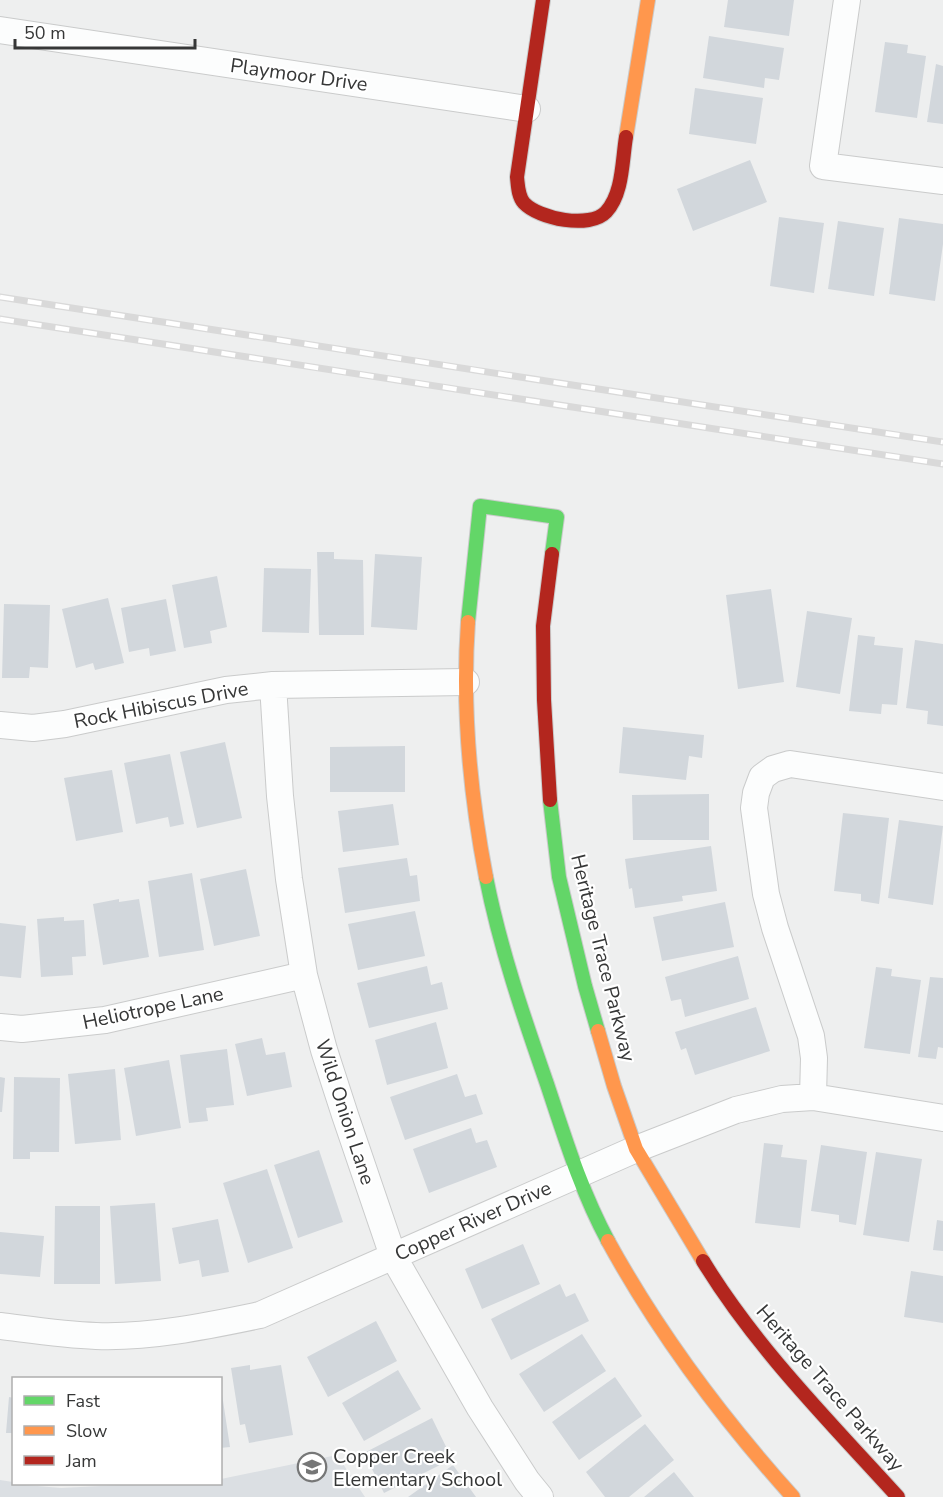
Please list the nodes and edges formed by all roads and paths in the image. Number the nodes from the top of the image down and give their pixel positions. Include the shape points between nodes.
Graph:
1 (543, 0) edge
2 (648, 0) edge
3 (847, 0) edge
4 (0, 30) edge
5 (527, 109) junction
6 (943, 181) edge
7 (466, 682) junction
8 (273, 685) junction
9 (0, 725) edge
10 (943, 787) edge
11 (304, 975) junction
12 (0, 1027) edge
13 (813, 1097) junction
14 (943, 1118) edge
15 (636, 1149) junction
16 (578, 1175) junction
17 (393, 1256) junction
18 (0, 1326) edge
19 (540, 1497) edge
20 (793, 1497) edge
21 (898, 1497) edge

1 - 5 street
2 - 5 street via 617,192 601,216 579,221 550,217 523,203 517,177
3 - 6 street via 823,166
4 - 5 street, Playmoor Drive
7 - 8 street, Rock Hibiscus Drive
7 - 15 street, Heritage Trace Parkway via 480,506 557,517 543,626 548,778 560,877 585,986
7 - 16 street, Heritage Trace Parkway via 478,827 487,884 512,985
8 - 9 street, Rock Hibiscus Drive via 226,690 65,724 33,728
8 - 11 street, Wild Onion Lane via 281,808
10 - 13 street via 790,764 762,777 754,808 766,894 811,1036
11 - 12 street, Heliotrope Lane via 105,1020 22,1029
11 - 17 street, Wild Onion Lane via 324,1050
13 - 14 street, Copper River Drive
13 - 15 street, Copper River Drive via 782,1099 736,1110
15 - 16 street, Copper River Drive
15 - 21 street, Heritage Trace Parkway via 710,1272 750,1328
16 - 17 street, Copper River Drive
16 - 20 street, Heritage Trace Parkway via 595,1218 650,1313 753,1454
17 - 18 street, Copper River Drive via 260,1315 208,1326 97,1336
17 - 19 street, Wild Onion Lane via 480,1408

